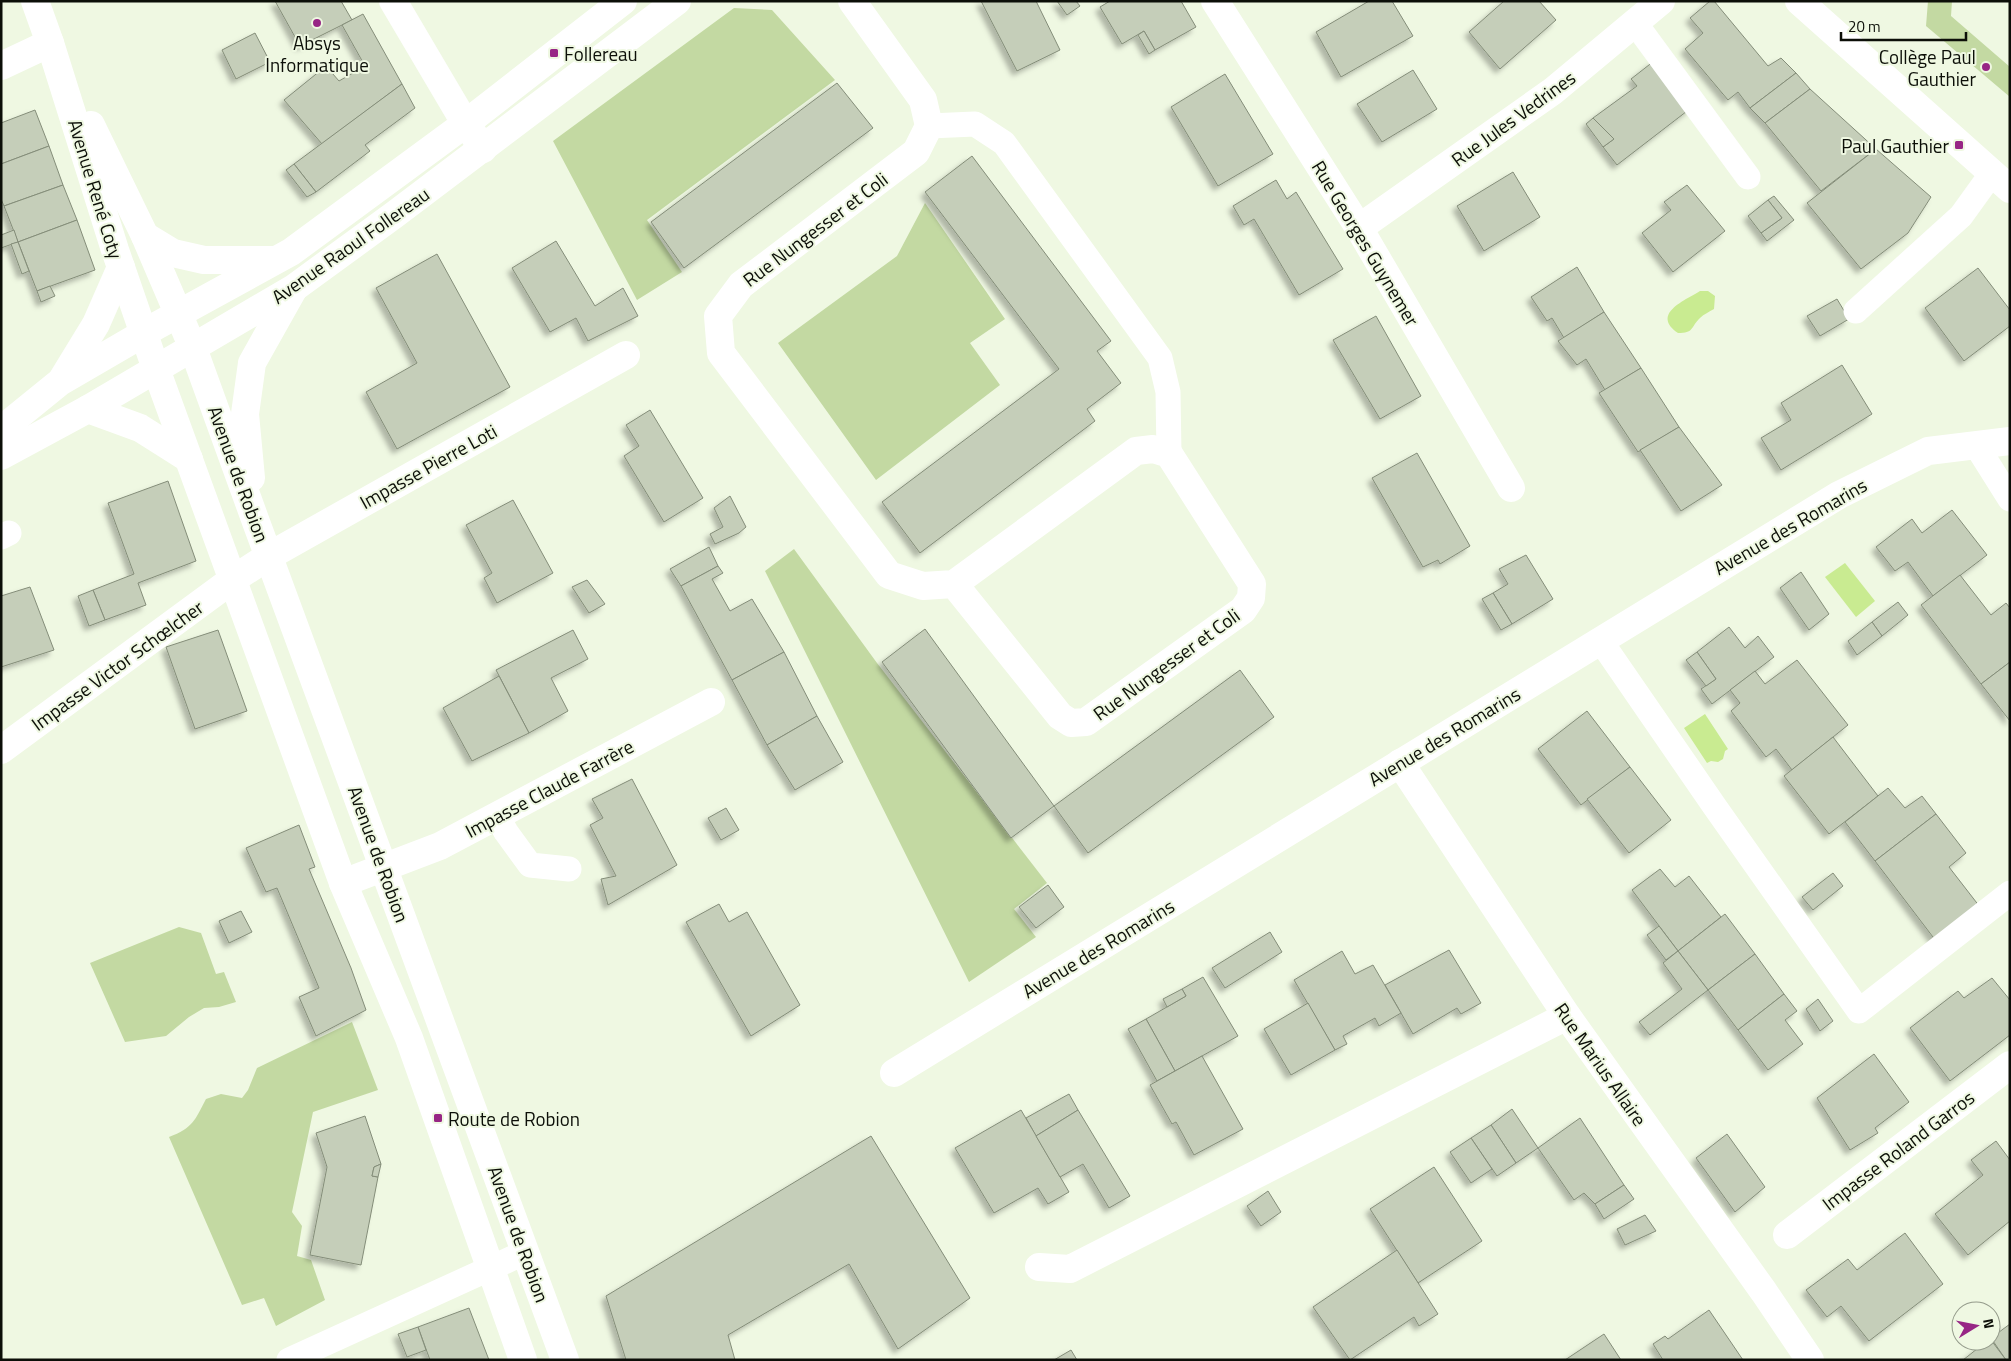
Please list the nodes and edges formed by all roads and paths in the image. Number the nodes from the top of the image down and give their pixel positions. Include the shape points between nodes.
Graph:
1 (35, 1) edge
2 (394, 1) edge
3 (623, 1) edge
4 (677, 1) edge
5 (852, 1) edge
6 (1215, 1) edge
7 (1661, 1) edge
8 (1799, 1) edge
9 (1636, 23) junction
10 (50, 43) junction
11 (1, 66) edge
12 (466, 124) junction
13 (928, 126) junction
14 (482, 149) junction
15 (1748, 177) dead end
16 (2001, 181) edge
17 (1359, 228) junction
18 (145, 236) junction
19 (278, 260) junction
20 (121, 267) junction
21 (294, 288) junction
22 (1856, 311) dead end
23 (179, 314) junction
24 (144, 333) junction
25 (193, 348) junction
26 (626, 355) dead end
27 (156, 369) junction
28 (60, 382) junction
29 (88, 409) junction
30 (1, 430) edge
31 (2010, 441) edge
32 (1976, 446) junction
33 (1169, 454) junction
34 (1, 456) edge
35 (189, 459) junction
36 (1511, 488) dead end
37 (2010, 498) edge
38 (256, 522) junction
39 (270, 556) junction
40 (232, 580) junction
41 (954, 584) junction
42 (1600, 640) junction
43 (711, 702) dead end
44 (1, 750) edge
45 (1400, 763) junction
46 (497, 816) junction
47 (569, 868) dead end
48 (384, 869) junction
49 (343, 883) junction
50 (2010, 893) edge
51 (1566, 1016) junction
52 (2010, 1065) edge
53 (894, 1072) dead end
54 (1787, 1235) dead end
55 (526, 1252) junction
56 (490, 1267) junction
57 (1039, 1267) dead end
58 (289, 1360) edge
59 (523, 1360) edge
60 (565, 1360) edge
61 (1810, 1360) edge

1 - 10 street, Avenue René Coty
2 - 12 street
3 - 12 street, Avenue Raoul Follereau
4 - 14 street, Avenue Raoul Follereau
5 - 13 street via 923,100
6 - 17 street, Rue Georges Guynemer
7 - 9 street, Rue Jules Vedrines
8 - 16 street
9 - 15 lane
9 - 17 street, Rue Jules Vedrines via 1553,91
10 - 11 street
10 - 18 street, Avenue René Coty
10 - 20 street, Avenue René Coty
12 - 14 street
12 - 19 street, Avenue Raoul Follereau
13 - 33 lane via 975,124 1004,143 1160,358 1168,392
13 - 41 street, Rue Nungesser et Coli via 916,152 741,284 718,316 721,353 889,576 923,586
14 - 21 street, Avenue Raoul Follereau
16 - 22 lane
17 - 36 street, Rue Georges Guynemer
18 - 19 street via 173,253 204,260
18 - 23 street, Avenue René Coty
19 - 23 street, Avenue Raoul Follereau
20 - 24 street, Avenue René Coty
20 - 28 street via 96,324
21 - 25 street, Avenue Raoul Follereau
21 - 38 street via 252,363 244,414
23 - 24 street, Avenue Raoul Follereau
23 - 25 street, Avenue René Coty
24 - 27 street, Avenue René Coty
24 - 28 street, Avenue Raoul Follereau
25 - 27 street, Avenue Raoul Follereau
25 - 38 street, Avenue de Robion
26 - 39 street, Impasse Pierre Loti
27 - 29 street, Avenue Raoul Follereau
27 - 35 street, Avenue de Robion
28 - 30 street, Avenue Raoul Follereau
29 - 34 street, Avenue Raoul Follereau
29 - 35 street via 140,428
31 - 32 street, Avenue des Romarins
32 - 37 lane
32 - 42 street, Avenue des Romarins via 1928,451 1839,494
33 - 41 street via 1153,448 1136,451
33 - 41 street, Rue Nungesser et Coli via 1252,584 1251,598 1243,610 1086,722 1071,723 1060,716
35 - 40 street, Avenue de Robion
38 - 39 street, Avenue de Robion
39 - 40 street, Impasse Pierre Loti
39 - 48 street, Avenue de Robion
40 - 44 street, Impasse Victor Schœlcher
40 - 49 street, Avenue de Robion
42 - 45 street, Avenue des Romarins
42 - 50 lane via 1859,1011
43 - 46 street, Impasse Claude Farrère
45 - 51 street, Rue Marius Allaire
45 - 53 street, Avenue des Romarins
46 - 47 lane via 530,865
46 - 48 street, Impasse Claude Farrère via 440,846
48 - 49 street, Impasse Claude Farrère
48 - 55 street, Avenue de Robion
49 - 56 street, Avenue de Robion via 409,1038
51 - 57 street via 1070,1270
51 - 61 street, Rue Marius Allaire
52 - 54 street, Impasse Roland Garros
55 - 56 lane
55 - 60 street, Avenue de Robion
56 - 58 lane
56 - 59 street, Avenue de Robion

